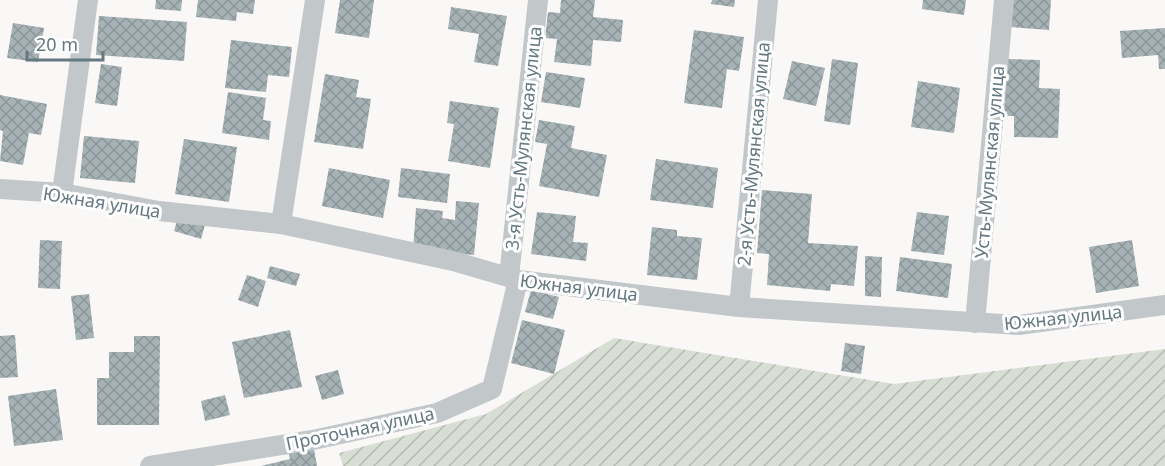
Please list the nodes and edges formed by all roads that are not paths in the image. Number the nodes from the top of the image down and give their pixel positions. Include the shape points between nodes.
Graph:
1 (88, 0) edge
2 (315, 0) edge
3 (538, 0) edge
4 (768, 0) edge
5 (1004, 0) edge
6 (0, 189) edge
7 (62, 193) junction
8 (281, 224) junction
9 (513, 278) junction
10 (1165, 305) edge
11 (739, 307) junction
12 (975, 323) junction
13 (150, 466) edge

1 - 7 street
2 - 8 street
3 - 9 street, 3-я Усть-Мулянская улица
4 - 11 street, 2-я Усть-Мулянская улица
5 - 12 street, Усть-Мулянская улица
6 - 7 street, Южная улица
7 - 8 street, Южная улица via 159,211
8 - 9 street, Южная улица
9 - 11 street, Южная улица
9 - 13 street, Проточная улица via 492,389 437,413 313,440
10 - 12 street, Южная улица via 1019,325
11 - 12 street, Южная улица

